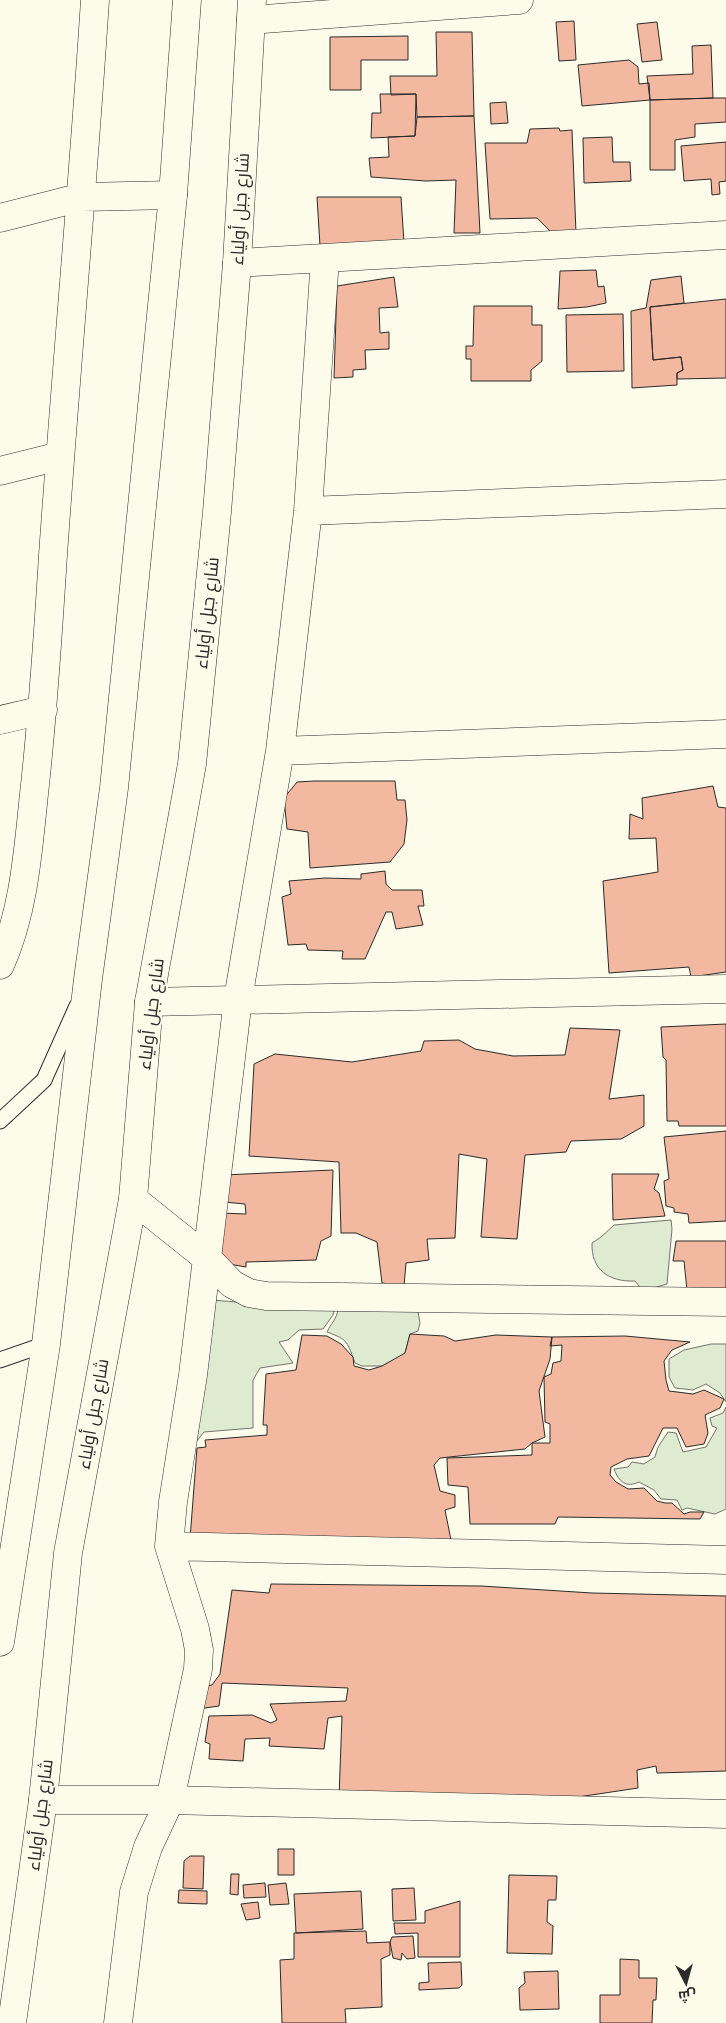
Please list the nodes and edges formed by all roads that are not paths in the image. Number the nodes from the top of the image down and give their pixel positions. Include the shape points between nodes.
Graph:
1 (95, 0) edge
2 (187, 0) edge
3 (519, 0) edge
4 (252, 10) edge
5 (173, 195) junction
6 (82, 197) junction
7 (0, 218) edge
8 (726, 235) edge
9 (325, 258) junction
10 (237, 263) junction
11 (60, 456) junction
12 (0, 471) edge
13 (726, 494) edge
14 (308, 511) junction
15 (43, 710) junction
16 (0, 720) edge
17 (726, 734) edge
18 (280, 751) junction
19 (0, 965) edge
20 (88, 979) junction
21 (726, 989) edge
22 (238, 999) junction
23 (149, 1002) junction
24 (0, 1121) edge
25 (133, 1199) junction
26 (208, 1259) junction
27 (726, 1302) edge
28 (46, 1344) junction
29 (0, 1360) edge
30 (169, 1546) junction
31 (726, 1560) edge
32 (0, 1642) edge
33 (43, 1800) junction
34 (170, 1800) junction
35 (726, 1814) edge
36 (12, 2023) edge
37 (118, 2023) edge

1 - 6 street
2 - 5 street
3 - 4 street
4 - 10 street, شارع جبل أولياء
5 - 6 street
5 - 20 street via 114,788
6 - 7 street
6 - 11 street
8 - 9 street
9 - 10 street
9 - 14 street
10 - 23 street, شارع جبل أولياء via 192,764
11 - 12 street
11 - 15 street
13 - 14 street
14 - 18 street
15 - 16 street
15 - 19 street via 27,862 14,926
17 - 18 street
18 - 22 street
20 - 24 lane via 44,1080
20 - 28 street
21 - 22 street
22 - 23 street
22 - 26 street
23 - 25 street, شارع جبل أولياء
25 - 26 street
25 - 33 street, شارع جبل أولياء via 68,1553
26 - 27 street via 232,1284 249,1294 266,1296
26 - 30 street
28 - 29 lane
28 - 32 street
30 - 31 street
30 - 34 street via 199,1650 198,1669
33 - 34 street
33 - 36 street, شارع جبل أولياء
34 - 35 street
34 - 37 street via 148,1847 134,1892

